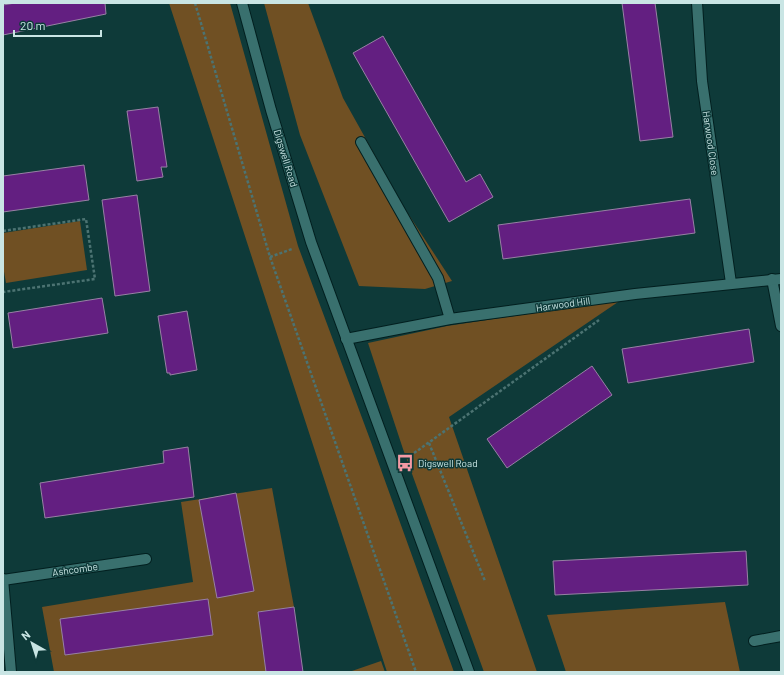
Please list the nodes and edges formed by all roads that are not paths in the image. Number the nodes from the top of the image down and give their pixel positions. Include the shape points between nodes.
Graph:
1 (242, 3) edge
2 (697, 3) edge
3 (361, 142) dead end
4 (777, 279) edge
5 (731, 283) junction
6 (450, 319) junction
7 (781, 326) edge
8 (346, 339) junction
9 (146, 559) dead end
10 (3, 579) edge
11 (781, 636) edge
12 (754, 641) dead end
13 (11, 672) edge
14 (469, 672) edge

1 - 8 street, Digswell Road via 311,242
2 - 5 street, Harwood Close via 702,81
3 - 6 street via 438,278
4 - 5 street, Harwood Hill
4 - 7 street
5 - 6 street, Harwood Hill
6 - 8 street, Harwood Hill
8 - 14 street, Digswell Road
9 - 10 street, Ashcombe
10 - 13 street
11 - 12 street

